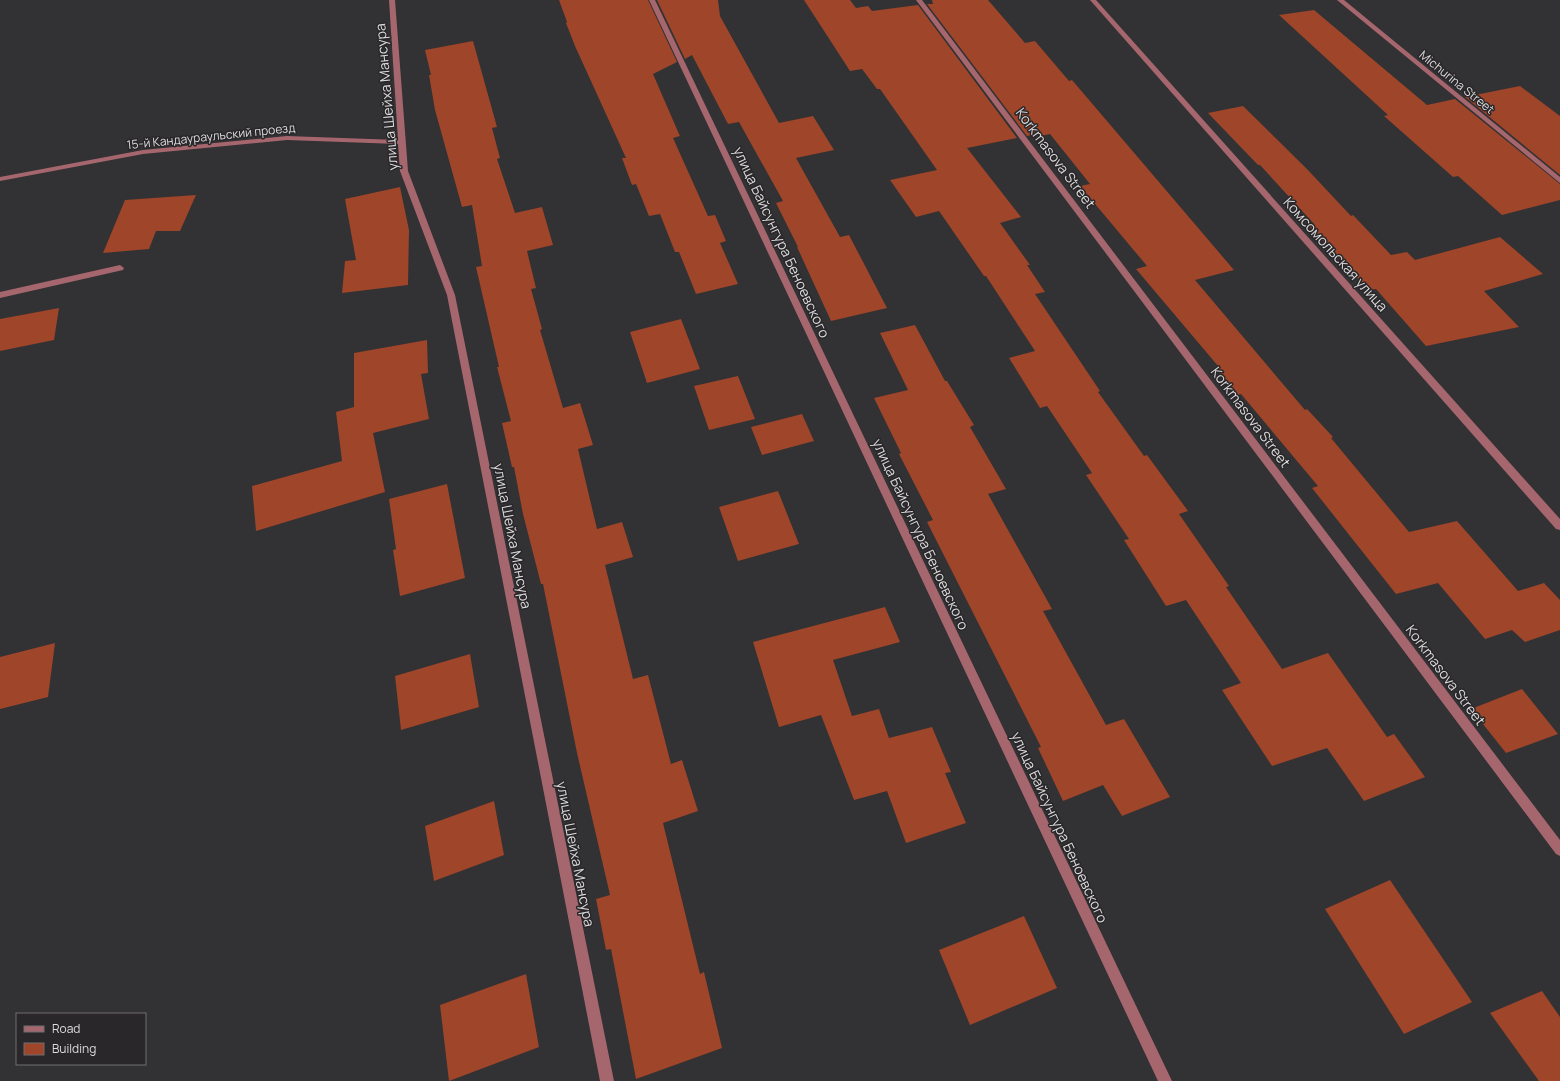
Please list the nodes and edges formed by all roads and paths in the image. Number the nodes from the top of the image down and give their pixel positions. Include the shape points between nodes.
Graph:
1 (392, 0) edge
2 (652, 0) edge
3 (919, 0) edge
4 (1093, 0) edge
5 (1340, 0) edge
6 (402, 142) junction
7 (0, 180) edge
8 (1560, 181) edge
9 (120, 268) dead end
10 (0, 295) edge
11 (1560, 526) edge
12 (1560, 850) edge
13 (607, 1081) edge
14 (1165, 1081) edge

1 - 6 street, улица Шейха Мансура
2 - 14 street, улица Байсунгура Беноевского
3 - 12 street, Korkmasova Street
4 - 11 street, Комсомольская улица
5 - 8 street, Michurina Street
6 - 7 street, 15-й Кандаураульский проезд via 287,138 143,152
6 - 13 street, улица Шейха Мансура via 404,171 451,295
9 - 10 street

